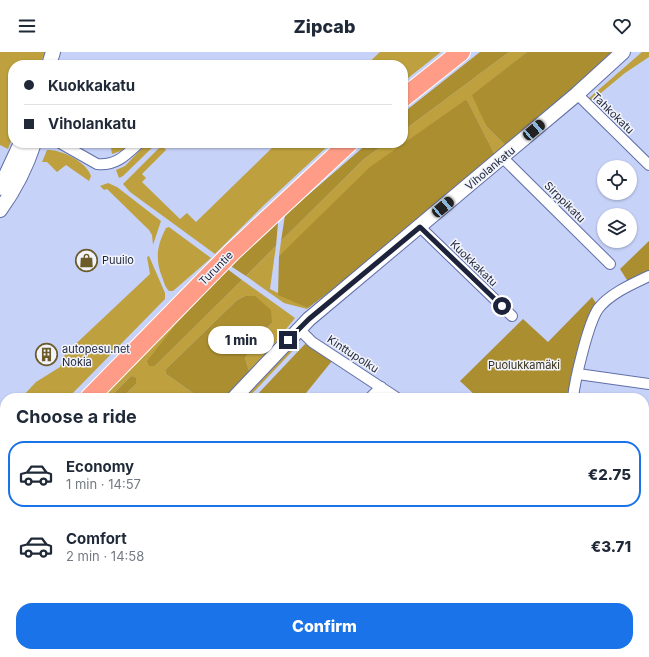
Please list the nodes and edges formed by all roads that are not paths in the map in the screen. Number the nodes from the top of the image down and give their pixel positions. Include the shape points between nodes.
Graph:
1 (461, 52) edge
2 (623, 52) edge
3 (408, 94) edge
4 (577, 94) junction
5 (20, 148) edge
6 (32, 148) edge
7 (69, 148) edge
8 (134, 148) edge
9 (344, 148) edge
10 (502, 157) junction
11 (649, 165) edge
12 (0, 188) edge
13 (0, 210) edge
14 (420, 227) junction
15 (610, 264) dead end
16 (649, 276) edge
17 (512, 316) dead end
18 (299, 329) junction
19 (578, 374) junction
20 (649, 384) edge
21 (381, 387) junction
22 (94, 393) edge
23 (239, 393) edge
24 (375, 393) edge
25 (390, 393) edge
26 (574, 393) edge

1 - 3 highway
2 - 4 main road, Viholankatu
4 - 10 main road, Viholankatu
4 - 11 street, Tahkokatu
5 - 12 main road
6 - 13 main road via 14,191
7 - 8 street via 97,164 122,159
9 - 22 highway, Turuntie via 232,252
10 - 14 main road, Viholankatu
10 - 15 street, Sirppikatu
14 - 17 street, Kuokkakatu
14 - 18 main road, Viholankatu
16 - 19 street via 628,286 598,308
18 - 21 street, Kinttupolku via 312,342
18 - 23 main road, Viholankatu
19 - 20 street
19 - 26 street
21 - 24 street
21 - 25 street, Kinttupolku

